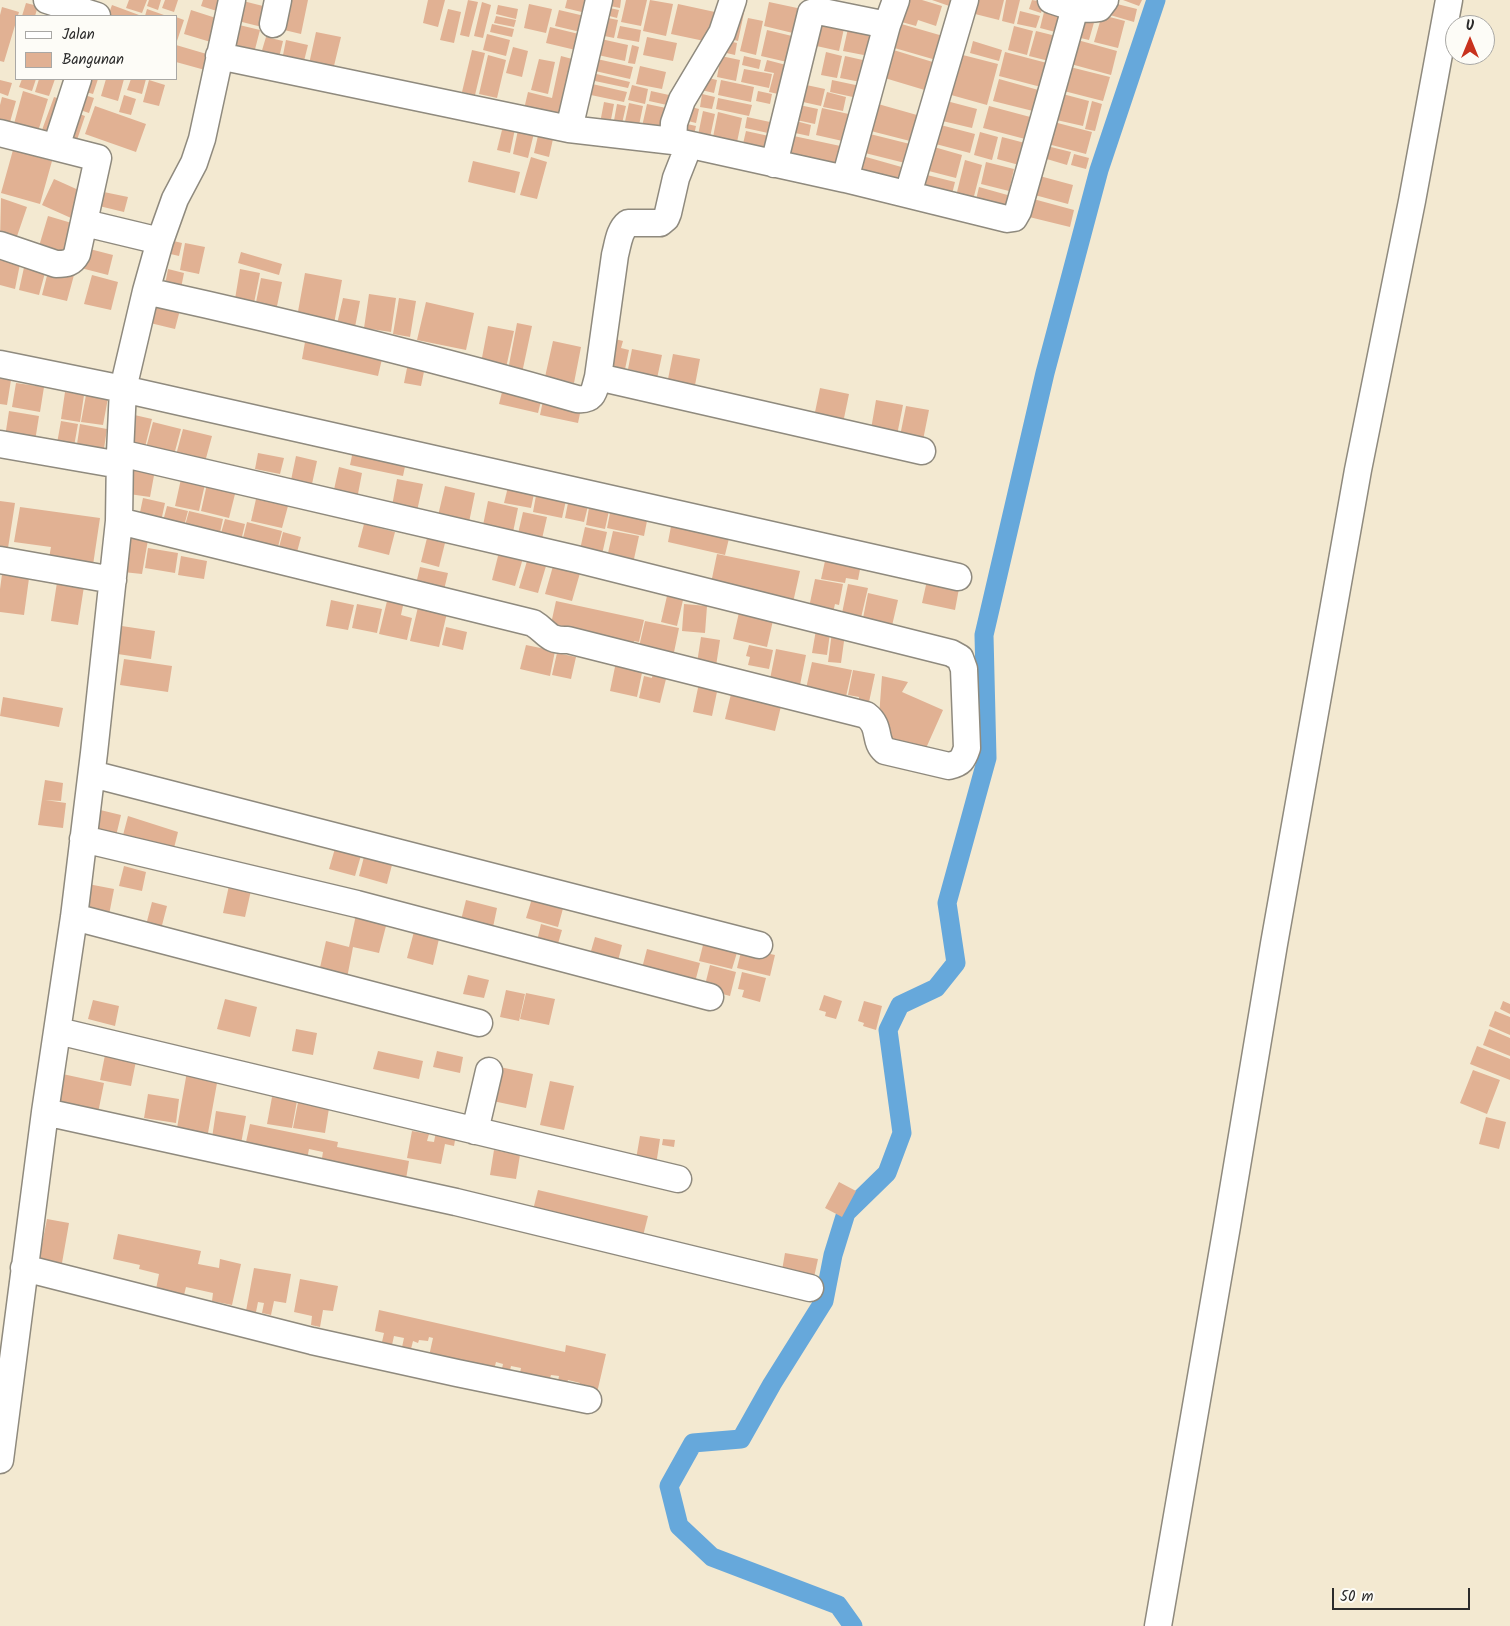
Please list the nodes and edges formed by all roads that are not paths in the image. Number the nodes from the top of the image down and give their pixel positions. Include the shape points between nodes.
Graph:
1 (47, 0) edge
2 (232, 0) edge
3 (599, 0) edge
4 (733, 0) edge
5 (896, 0) edge
6 (965, 0) edge
7 (1051, 0) edge
8 (1105, 0) edge
9 (1449, 0) edge
10 (1075, 8) junction
11 (94, 15) edge
12 (888, 25) junction
13 (220, 56) junction
14 (78, 80) edge
15 (569, 129) junction
16 (0, 133) edge
17 (681, 143) junction
18 (56, 147) junction
19 (774, 164) junction
20 (845, 179) junction
21 (908, 194) junction
22 (85, 222) junction
23 (160, 241) junction
24 (0, 245) edge
25 (146, 291) junction
26 (0, 364) edge
27 (598, 377) junction
28 (123, 389) junction
29 (0, 444) edge
30 (922, 451) dead end
31 (120, 459) junction
32 (119, 521) junction
33 (0, 560) edge
34 (958, 577) dead end
35 (113, 580) junction
36 (92, 774) junction
37 (83, 839) junction
38 (74, 917) junction
39 (760, 945) dead end
40 (710, 997) dead end
41 (479, 1023) dead end
42 (58, 1031) junction
43 (489, 1071) dead end
44 (45, 1112) junction
45 (475, 1131) junction
46 (678, 1180) dead end
47 (24, 1268) junction
48 (810, 1288) dead end
49 (588, 1400) dead end
50 (0, 1460) edge
51 (1158, 1626) edge

1 - 11 street
2 - 13 street
3 - 15 street
4 - 17 street via 722,33 682,100 674,124
5 - 12 street
6 - 21 street
7 - 10 street
8 - 10 street via 1099,8
9 - 51 street via 1358,470
10 - 21 street via 1014,218 1007,220
12 - 19 street via 818,11 811,13
12 - 20 street
13 - 15 street
13 - 23 street via 202,139
14 - 18 street
15 - 17 street
16 - 18 street
17 - 19 street
17 - 27 street via 666,218 660,223 628,222 619,238
18 - 22 street via 98,158
19 - 20 street
20 - 21 street
22 - 23 street
22 - 24 street via 77,254 66,264 56,264
23 - 25 street
25 - 27 street via 370,343 577,399 585,400 593,394
25 - 28 street
26 - 28 street
27 - 30 street
28 - 31 street
28 - 34 street
29 - 31 street
31 - 32 street
31 - 32 street via 576,559 951,653 960,658 964,669 966,748 963,760 949,766 885,752 876,726 866,715 568,640 558,641 533,623
32 - 35 street
33 - 35 street
35 - 36 street
36 - 37 street
36 - 39 street
37 - 38 street
37 - 40 street via 357,904
38 - 41 street
38 - 42 street
42 - 44 street
42 - 45 street
43 - 45 street
44 - 47 street
44 - 48 street via 456,1202
45 - 46 street
47 - 49 street via 322,1343
47 - 50 street

